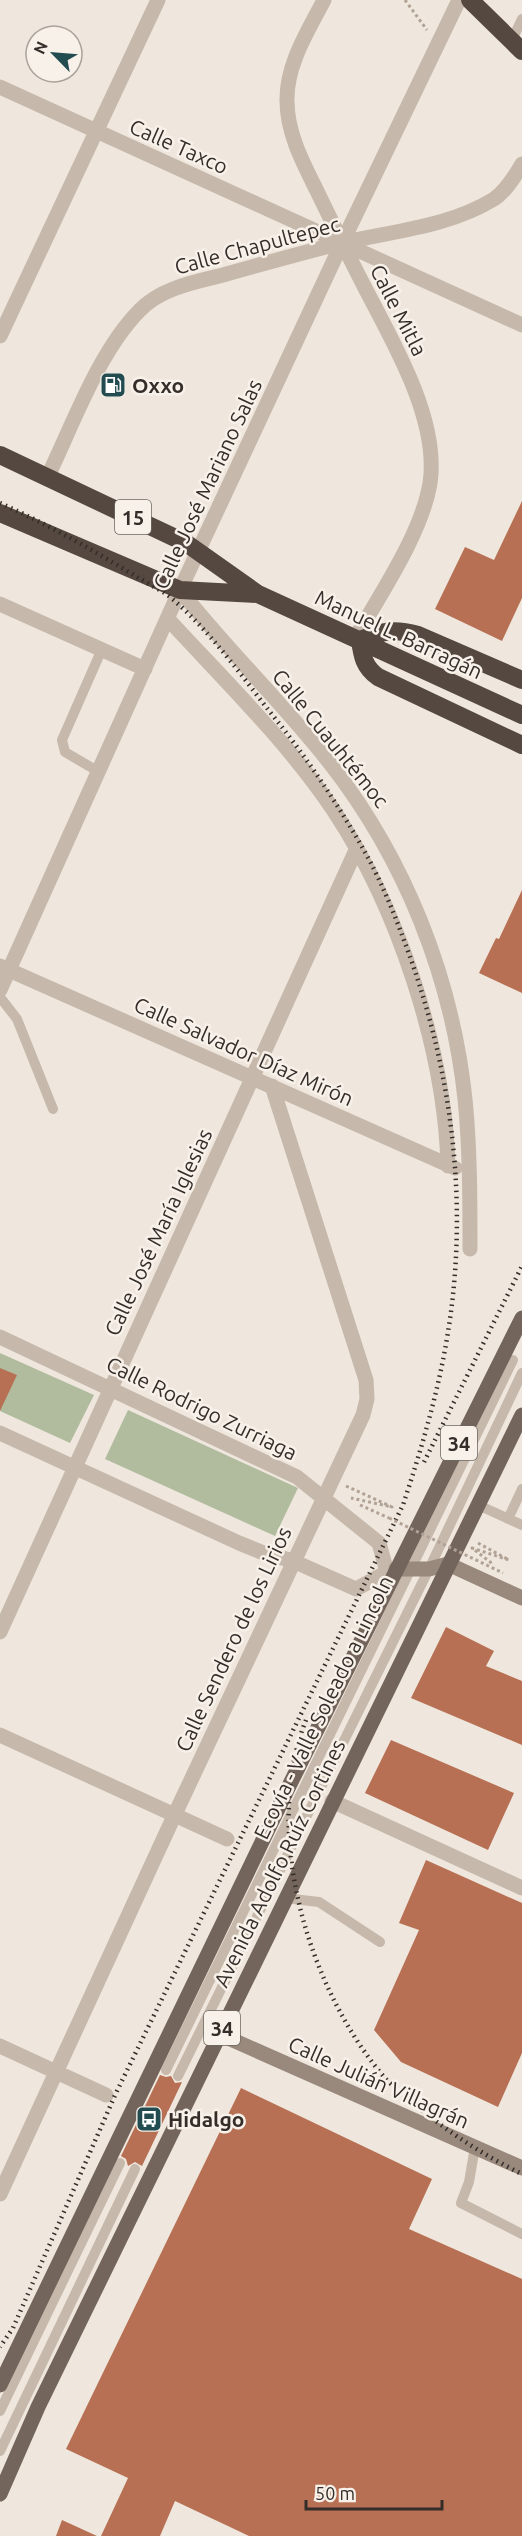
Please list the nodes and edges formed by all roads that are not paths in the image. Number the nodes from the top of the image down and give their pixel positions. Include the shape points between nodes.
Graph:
1 (158, 0) edge
2 (324, 0) edge
3 (459, 0) edge
4 (470, 0) edge
5 (522, 20) edge
6 (517, 45) edge
7 (0, 87) edge
8 (96, 131) junction
9 (522, 164) edge
10 (342, 243) junction
11 (522, 325) edge
12 (0, 336) edge
13 (0, 455) edge
14 (48, 476) junction
15 (0, 513) edge
16 (199, 551) junction
17 (180, 590) junction
18 (258, 594) junction
19 (0, 604) edge
20 (168, 619) junction
21 (358, 639) junction
22 (102, 649) junction
23 (145, 669) junction
24 (522, 680) edge
25 (522, 715) edge
26 (522, 744) edge
27 (99, 772) junction
28 (356, 850) junction
29 (4, 968) edge
30 (0, 990) edge
31 (0, 998) edge
32 (252, 1078) junction
33 (272, 1086) junction
34 (53, 1109) dead end
35 (448, 1166) junction
36 (470, 1174) junction
37 (470, 1249) dead end
38 (522, 1318) edge
39 (0, 1337) edge
40 (513, 1360) dead end
41 (522, 1373) edge
42 (111, 1387) junction
43 (522, 1416) edge
44 (0, 1433) edge
45 (75, 1468) junction
46 (522, 1489) edge
47 (322, 1498) junction
48 (478, 1505) junction
49 (508, 1519) junction
50 (522, 1525) edge
51 (293, 1561) junction
52 (448, 1564) junction
53 (429, 1569) junction
54 (398, 1570) junction
55 (522, 1598) edge
56 (5, 1609) edge
57 (0, 1632) edge
58 (0, 1735) edge
59 (332, 1801) junction
60 (175, 1814) junction
61 (227, 1839) dead end
62 (522, 1888) edge
63 (285, 1898) junction
64 (380, 1942) dead end
65 (219, 2034) junction
66 (0, 2046) edge
67 (166, 2070) dead end
68 (57, 2073) junction
69 (178, 2076) dead end
70 (106, 2095) dead end
71 (475, 2147) junction
72 (120, 2163) dead end
73 (522, 2168) edge
74 (135, 2169) dead end
75 (0, 2194) edge
76 (522, 2234) edge
77 (0, 2385) edge
78 (0, 2411) edge
79 (0, 2451) edge
80 (0, 2494) edge

1 - 8 street
2 - 10 street, Calle Mitla via 303,39 287,101 290,127 299,152
3 - 10 street, Calle José Mariano Salas
4 - 6 highway
5 - 6 lane
7 - 8 street, Calle Taxco
8 - 10 street, Calle Taxco
8 - 12 street
9 - 10 street, Calle Chapultepec via 495,198 469,212
10 - 11 street, Calle Taxco
10 - 14 street, Calle Chapultepec via 187,284 141,308 104,359
10 - 16 street, Calle José Mariano Salas
10 - 21 street, Calle Mitla via 408,374 430,446 431,475 425,504
13 - 14 highway, Manuel L. Barragán / 15
14 - 16 highway, Manuel L. Barragán / 15
15 - 17 highway, Manuel L. Barragán / 15
16 - 17 street, Calle José Mariano Salas
16 - 18 highway, Manuel L. Barragán / 15
17 - 18 highway, Manuel L. Barragán / 15
17 - 20 street, Calle José Mariano Salas
17 - 36 street, Calle Cuauhtémoc via 330,763 380,834 399,871 416,908 450,1012 465,1100
18 - 21 highway, Manuel L. Barragán / 15
19 - 22 street
20 - 23 street, Calle José Mariano Salas
20 - 28 street, Calle Cuauhtémoc via 286,750 333,811
21 - 24 highway via 385,631 404,631
21 - 25 highway, Manuel L. Barragán / 15
21 - 26 highway via 363,659 378,677
22 - 23 street
22 - 27 lane via 62,740 65,752
23 - 27 street, Calle José Mariano Salas
27 - 29 street, Calle José Mariano Salas
28 - 32 street, Calle José María Iglesias
28 - 35 street, Calle Cuauhtémoc via 389,916 416,988 436,1065
29 - 30 street, Calle José Mariano Salas
29 - 32 street, Calle Salvador Díaz Mirón
31 - 34 lane via 17,1019
32 - 33 street, Calle Salvador Díaz Mirón
32 - 42 street, Calle José María Iglesias
33 - 35 street, Calle Salvador Díaz Mirón
33 - 47 street, Calle Sendero de los Lirios via 366,1380 363,1415
35 - 36 street, Calle Salvador Díaz Mirón
36 - 37 street, Calle Cuauhtémoc
38 - 54 main road, Avenida Adolfo Ruíz Cortines / 34
39 - 42 street, Calle Rodrigo Zurriaga
40 - 54 lane, Ecovía - Valle Soleado a Lincoln
41 - 53 lane
42 - 45 street, Calle José María Iglesias
42 - 47 street, Calle Rodrigo Zurriaga via 282,1469
43 - 48 main road, Avenida Adolfo Ruíz Cortines / 34
44 - 45 street
45 - 51 street via 250,1548
45 - 56 street, Calle José María Iglesias
46 - 49 lane
47 - 51 street, Calle Sendero de los Lirios
47 - 54 street, Calle Rodrigo Zurriaga via 379,1543
48 - 49 lane
48 - 52 main road, Avenida Adolfo Ruíz Cortines / 34
49 - 50 lane
51 - 54 street via 356,1589
51 - 60 street, Calle Sendero de los Lirios
52 - 53 street
52 - 55 street
52 - 59 main road, Avenida Adolfo Ruíz Cortines / 34
53 - 54 street
53 - 69 lane
54 - 67 lane, Ecovía - Valle Soleado a Lincoln
54 - 77 main road, Avenida Adolfo Ruíz Cortines / 34 via 290,1784
56 - 57 street, Calle José María Iglesias
58 - 60 street
59 - 62 street
59 - 63 main road, Avenida Adolfo Ruíz Cortines / 34
60 - 61 street
60 - 68 street, Calle Sendero de los Lirios
63 - 64 lane via 319,1902
63 - 65 main road, Avenida Adolfo Ruíz Cortines / 34
65 - 71 street, Calle Julián Villagrán
65 - 80 main road, Avenida Adolfo Ruíz Cortines / 34 via 38,2407
66 - 68 street
68 - 70 street
68 - 75 street, Calle Sendero de los Lirios
71 - 73 street, Calle Julián Villagrán
71 - 76 lane via 469,2182 460,2203
72 - 78 lane
74 - 79 lane

